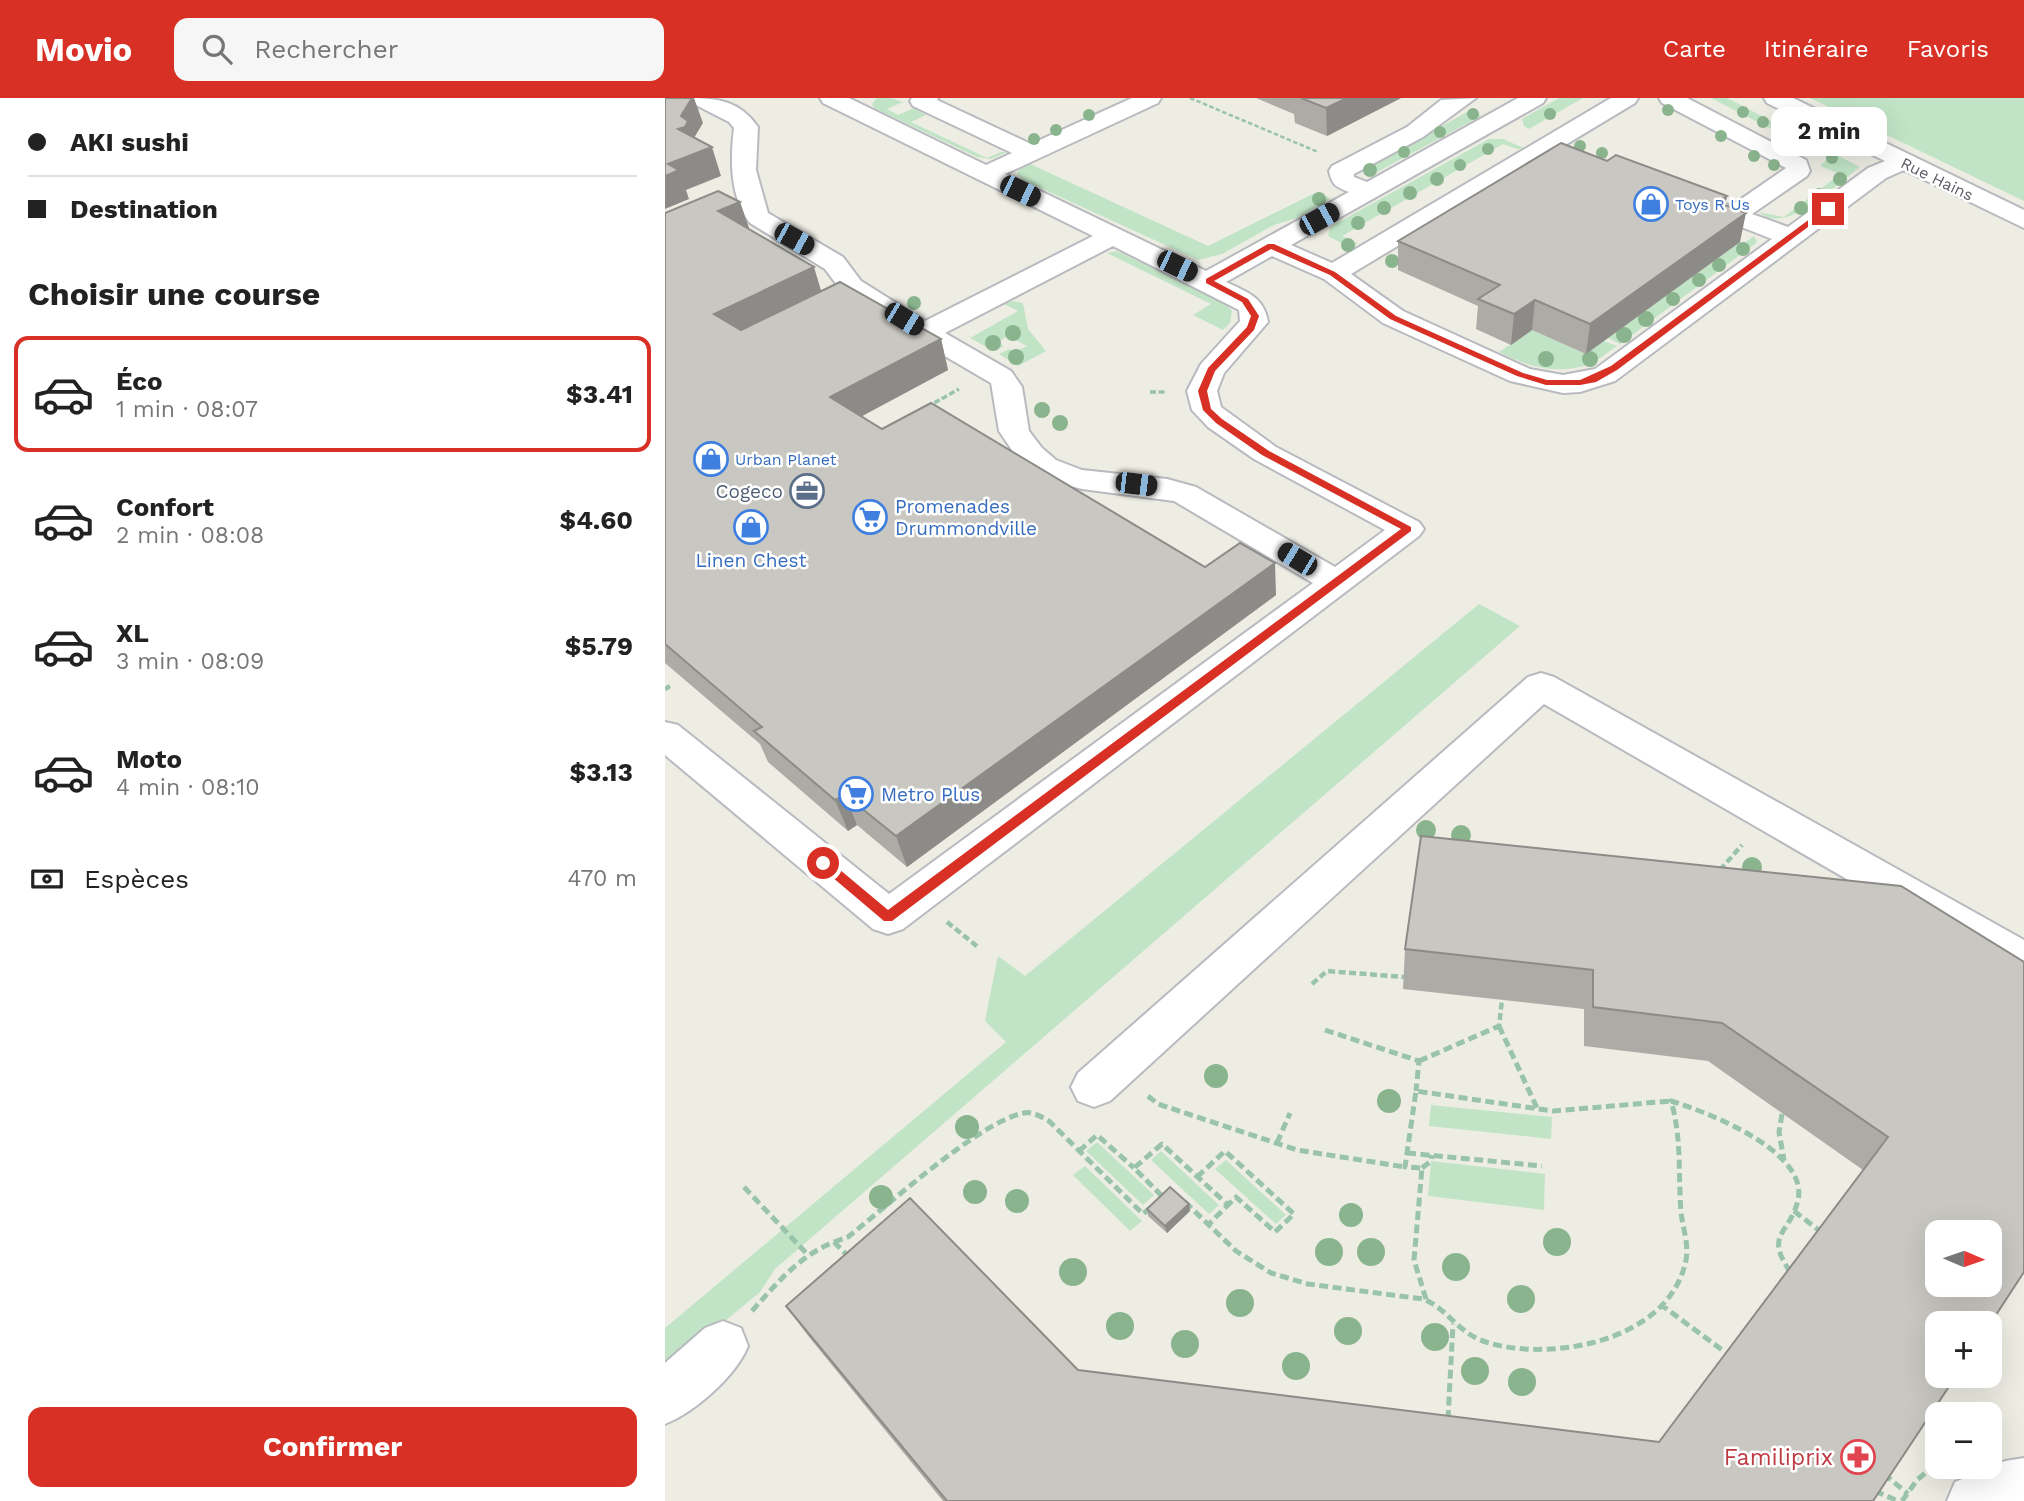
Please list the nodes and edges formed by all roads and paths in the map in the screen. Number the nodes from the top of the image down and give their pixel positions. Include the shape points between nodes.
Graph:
1 (700, 98) edge
2 (927, 98) edge
3 (1150, 98) edge
4 (1190, 98) edge
5 (1465, 98) edge
6 (1487, 98) edge
7 (1627, 98) edge
8 (1670, 98) edge
9 (1775, 98) edge
10 (844, 100) edge
11 (1525, 103) edge
12 (1489, 124) junction
13 (1547, 146) junction
14 (1031, 153) junction
15 (1580, 158) edge
16 (1903, 163) junction
17 (1341, 172) junction
18 (986, 174) junction
19 (1368, 191) junction
20 (1670, 191) edge
21 (1734, 215) junction
22 (2024, 220) edge
23 (1114, 236) junction
24 (1790, 237) junction
25 (1271, 246) junction
26 (1333, 273) junction
27 (1208, 281) junction
28 (925, 332) junction
29 (969, 383) dead end
30 (922, 410) edge
31 (1337, 582) junction
32 (665, 734) edge
33 (1748, 839) dead end
34 (1714, 877) edge
35 (2024, 961) edge
36 (1404, 977) dead end
37 (1312, 984) dead end
38 (1502, 1000) edge
39 (1499, 1026) junction
40 (1325, 1030) dead end
41 (1419, 1061) junction
42 (1094, 1087) dead end
43 (1416, 1091) junction
44 (1490, 1101) junction
45 (1671, 1101) junction
46 (1158, 1104) dead end
47 (1537, 1109) junction
48 (1489, 1111) dead end
49 (1290, 1113) dead end
50 (1782, 1114) edge
51 (1277, 1143) junction
52 (1079, 1151) junction
53 (1407, 1153) junction
54 (1432, 1155) junction
55 (1785, 1162) junction
56 (1405, 1167) junction
57 (1542, 1167) dead end
58 (1134, 1168) junction
59 (1422, 1168) junction
60 (1197, 1177) junction
61 (744, 1187) dead end
62 (1170, 1188) edge
63 (1163, 1196) junction
64 (1179, 1197) edge
65 (1228, 1205) junction
66 (1794, 1212) junction
67 (1209, 1224) junction
68 (1821, 1232) edge
69 (834, 1242) junction
70 (808, 1255) junction
71 (853, 1262) edge
72 (1791, 1273) edge
73 (1426, 1299) junction
74 (1660, 1304) junction
75 (1453, 1324) junction
76 (735, 1331) joint
77 (1730, 1356) edge
78 (665, 1398) edge
79 (1448, 1431) edge
80 (1925, 1473) edge
81 (1884, 1474) edge
82 (2024, 1485) edge
83 (1874, 1490) edge
84 (1908, 1494) junction
85 (1900, 1501) edge
86 (1974, 1501) edge

1 - 28 street via 737,117 746,127 742,163 759,218 825,256 857,291
2 - 14 street via 921,101
3 - 14 street
4 - 17 path via 1322,153
5 - 17 street via 1415,132
6 - 11 street
7 - 13 street
8 - 21 street via 1798,165 1798,171
9 - 16 street, Rue Hains
10 - 18 street
11 - 12 street
12 - 13 street
12 - 19 street
13 - 15 street
13 - 26 street
14 - 18 street
16 - 22 street, Rue Hains
16 - 24 street via 1877,173
17 - 19 street via 1343,181
18 - 23 street
19 - 25 street
20 - 21 street
21 - 24 street
23 - 27 street
23 - 28 street
24 - 26 street via 1614,368 1580,383 1546,382 1520,374 1393,317
25 - 26 street
25 - 27 street
27 - 31 street via 1245,301 1255,316 1251,328 1211,370 1202,391 1207,410 1265,453 1408,529
28 - 31 street via 1002,377 1008,387 1012,427 1033,456 1052,470 1185,494
29 - 30 path
31 - 32 street via 888,917
33 - 34 path
35 - 42 street via 1541,686
36 - 37 path via 1327,971
38 - 39 path
39 - 41 path
39 - 47 path
40 - 41 path
41 - 43 path
43 - 44 path
43 - 53 path
44 - 47 path
44 - 48 path
45 - 47 path
45 - 55 path via 1745,1133
45 - 74 path via 1682,1159 1686,1262 1673,1290
46 - 51 path
49 - 51 path
50 - 55 path via 1779,1138
51 - 56 path via 1328,1157
52 - 58 path via 1097,1135
52 - 63 path via 1143,1214
52 - 69 path via 1049,1121 1036,1113 1021,1113 985,1131 848,1237
53 - 54 path
53 - 56 path
54 - 57 path
54 - 59 path
55 - 66 path via 1796,1175 1799,1195
56 - 59 path
58 - 60 path via 1162,1144
58 - 63 path
59 - 73 path via 1414,1260
60 - 65 path
60 - 65 path via 1225,1151 1294,1214 1275,1232 1236,1197
61 - 70 path
62 - 63 path
64 - 67 path
65 - 67 path
66 - 68 path
66 - 72 path via 1777,1241
67 - 73 path via 1271,1273 1301,1282
69 - 70 path
69 - 71 path
70 - 76 path
73 - 75 path
74 - 75 path via 1626,1331 1594,1344 1562,1349 1515,1349 1481,1341
74 - 77 path
75 - 79 path
76 - 78 street
80 - 84 path
81 - 84 path
82 - 86 street
83 - 85 path
84 - 85 path

